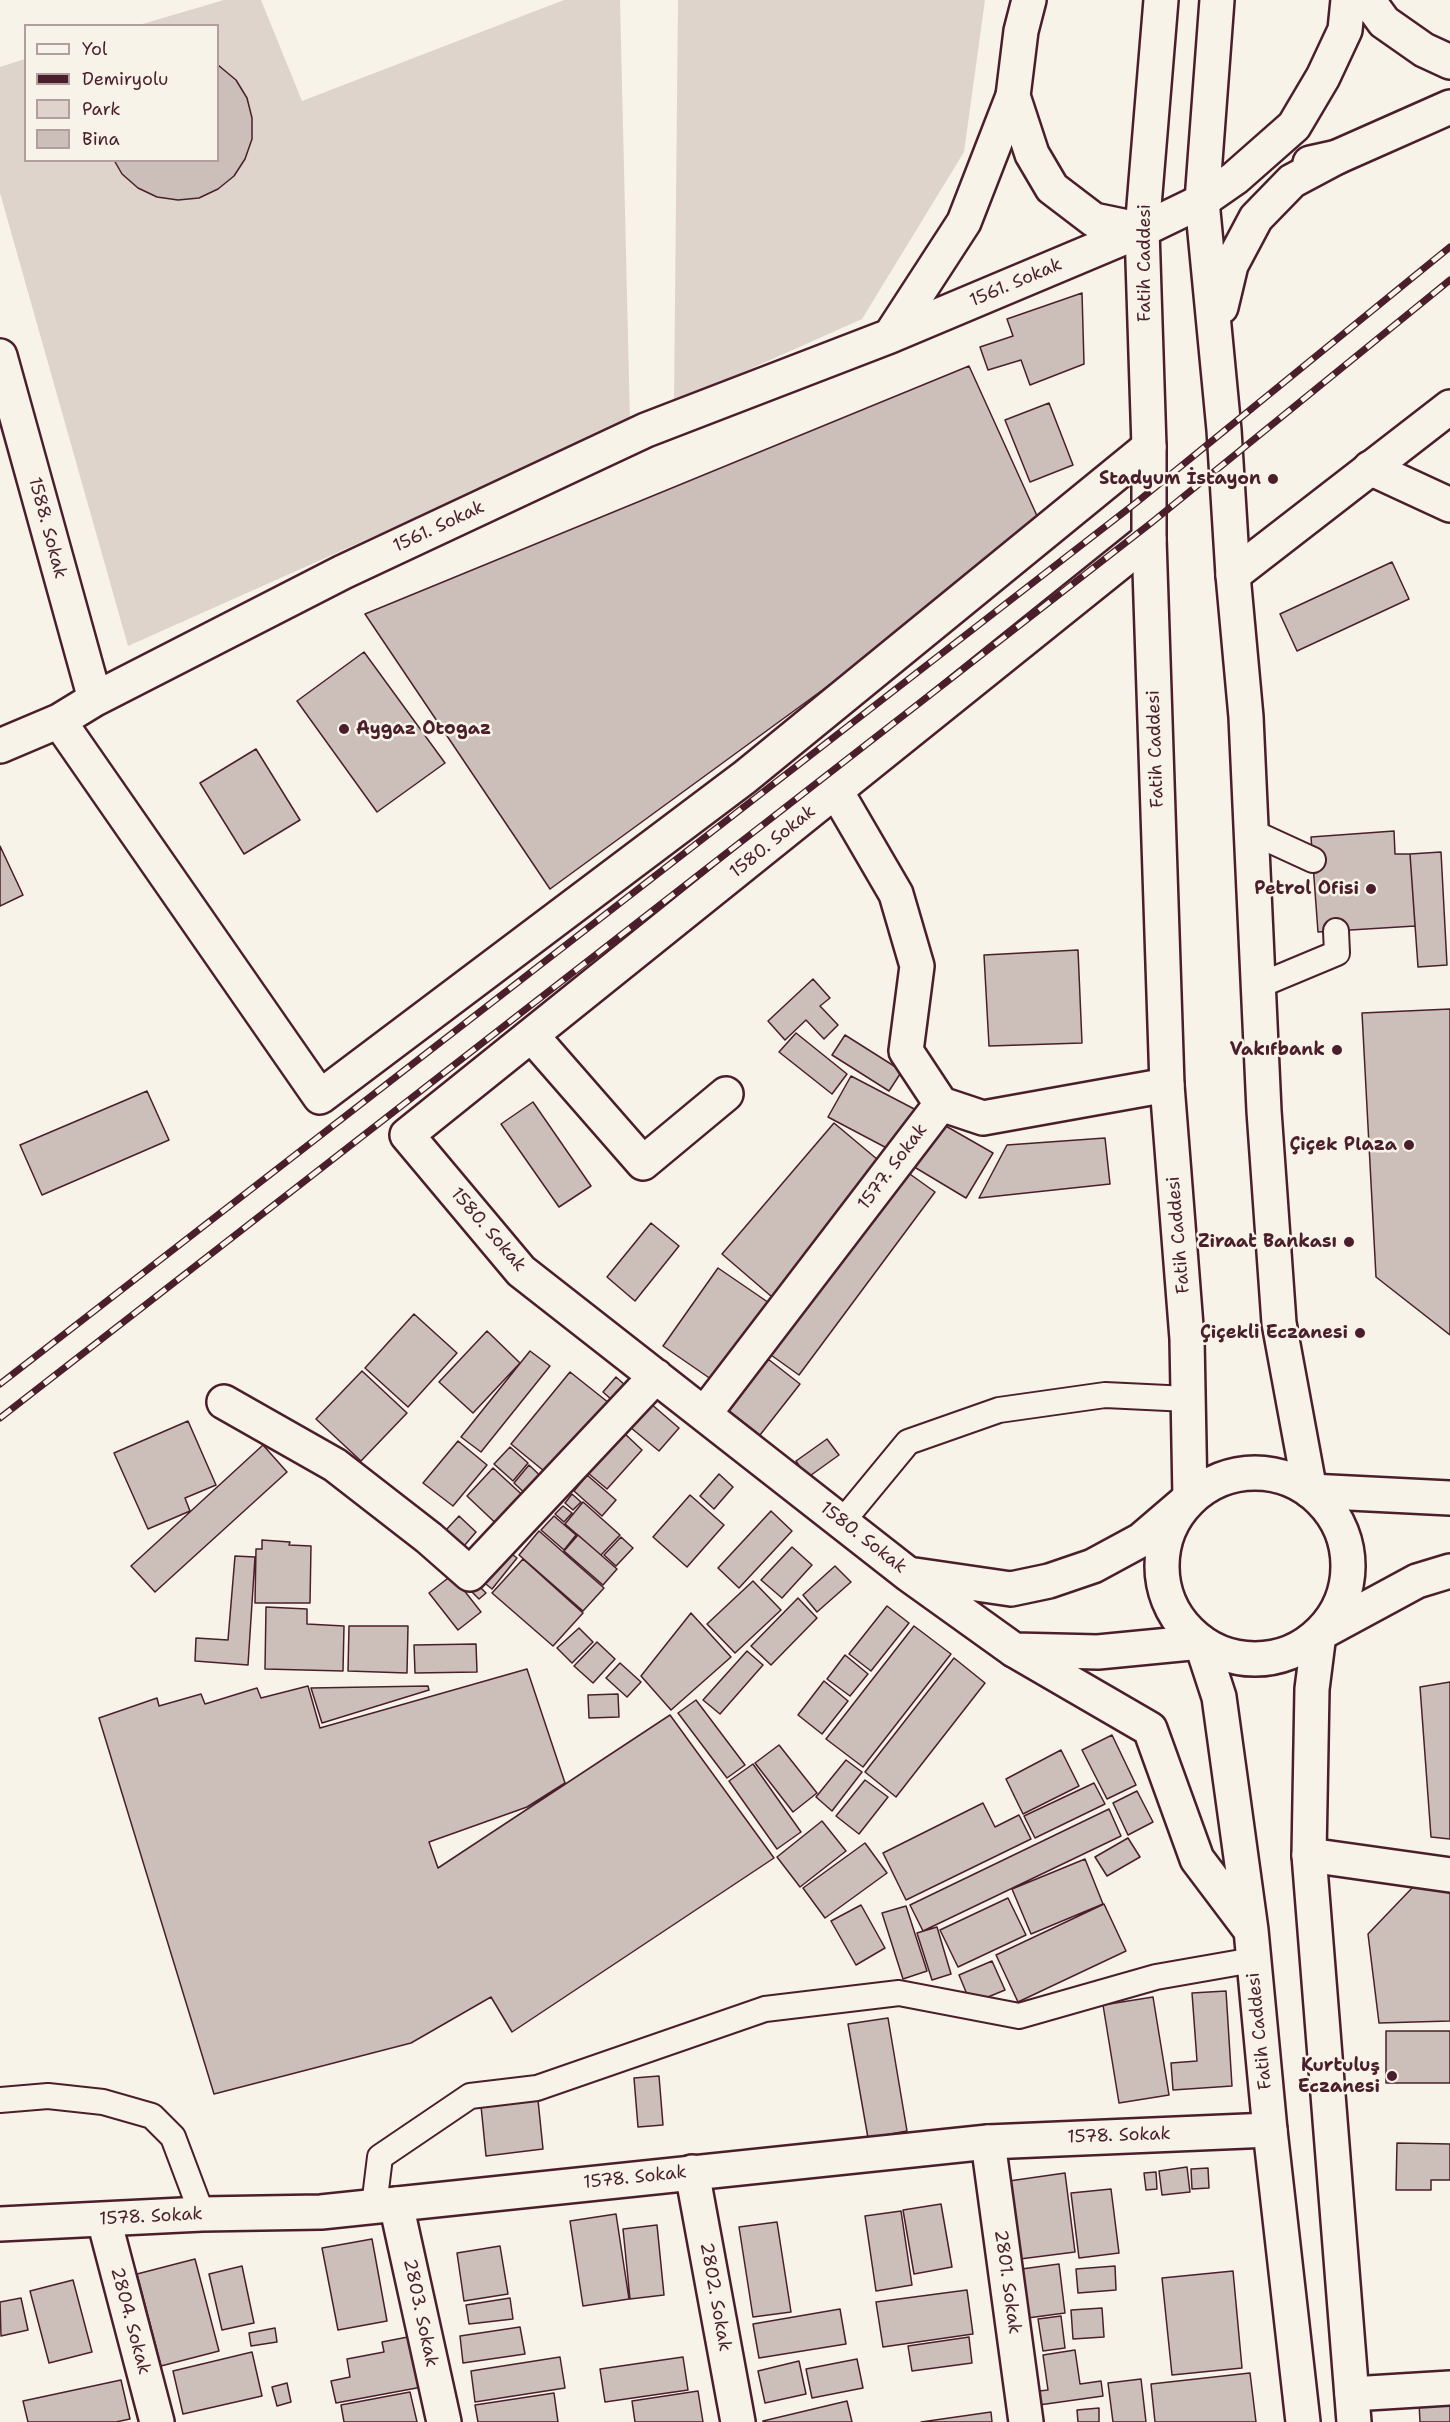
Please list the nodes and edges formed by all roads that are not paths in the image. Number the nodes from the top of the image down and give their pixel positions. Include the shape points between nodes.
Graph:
1 (1029, 0) edge
2 (1161, 0) edge
3 (1218, 0) edge
4 (1348, 0) edge
5 (1368, 0) edge
6 (1450, 62) edge
7 (1013, 96) junction
8 (1450, 107) edge
9 (1337, 157) junction
10 (1234, 178) junction
11 (1202, 201) junction
12 (1142, 230) junction
13 (1215, 335) junction
14 (890, 336) junction
15 (0, 356) edge
16 (1450, 407) edge
17 (1149, 447) junction
18 (1370, 468) junction
19 (1450, 505) edge
20 (1149, 539) junction
21 (1233, 575) junction
22 (95, 699) junction
23 (59, 721) junction
24 (0, 746) edge
25 (836, 791) junction
26 (1252, 832) junction
27 (1313, 860) dead end
28 (1336, 931) dead end
29 (1258, 986) junction
30 (532, 1036) junction
31 (1167, 1085) junction
32 (726, 1094) dead end
33 (941, 1104) junction
34 (656, 1376) junction
35 (1188, 1400) junction
36 (224, 1402) dead end
37 (705, 1413) junction
38 (1310, 1491) junction
39 (1190, 1498) junction
40 (1450, 1498) edge
41 (842, 1522) junction
42 (1450, 1571) edge
43 (908, 1574) junction
44 (1319, 1634) junction
45 (1201, 1642) junction
46 (1014, 1650) junction
47 (1309, 1855) junction
48 (1450, 1875) edge
49 (1252, 1945) junction
50 (0, 2100) edge
51 (1270, 2130) junction
52 (987, 2142) junction
53 (692, 2172) junction
54 (385, 2205) junction
55 (202, 2214) junction
56 (104, 2220) junction
57 (0, 2224) edge
58 (1450, 2388) edge
59 (1353, 2408) edge
60 (157, 2422) edge
61 (444, 2422) edge
62 (738, 2422) edge
63 (1026, 2422) edge
64 (1303, 2422) edge

1 - 7 street
2 - 12 street, Fatih Caddesi
3 - 11 street
4 - 10 street, 1561. Sokak via 1345,30 1294,126
5 - 6 street via 1384,22 1424,50
7 - 12 street via 1032,154 1052,188 1094,220
7 - 14 street via 964,222
8 - 9 street
9 - 10 street
9 - 13 street via 1292,181 1256,218 1231,265
10 - 11 street, 1561. Sokak
11 - 12 street, 1561. Sokak
11 - 13 street
12 - 14 street, 1561. Sokak
12 - 17 street, Fatih Caddesi
13 - 21 street
14 - 22 street, 1561. Sokak via 646,430 343,572
15 - 22 street, 1588. Sokak
16 - 18 street
17 - 20 street, Fatih Caddesi
17 - 23 street via 745,777 320,1097
18 - 19 street
18 - 21 street
20 - 25 street, 1580. Sokak
20 - 31 street, Fatih Caddesi
21 - 26 street
22 - 23 street, 1561. Sokak
23 - 24 street, 1561. Sokak
25 - 30 street, 1580. Sokak
25 - 33 street, 1580. Sokak via 896,894 917,966 906,1051
26 - 27 lane
26 - 29 street
28 - 29 lane via 1337,953
29 - 38 street via 1279,1323
30 - 32 street via 644,1163
30 - 34 street, 1580. Sokak via 407,1135 521,1271
31 - 33 street via 983,1118
31 - 35 street, Fatih Caddesi via 1187,1339
33 - 37 street, 1577. Sokak
34 - 36 street via 470,1574 335,1465
34 - 37 street, 1580. Sokak
35 - 39 street, Fatih Caddesi
35 - 41 lane via 1105,1395 999,1410 908,1442
37 - 41 street, 1580. Sokak
38 - 39 street via 1281,1477 1249,1473 1217,1481
38 - 40 street
38 - 44 street via 1329,1510 1342,1533 1348,1560 1343,1595
39 - 43 street via 1141,1540 1093,1566 1049,1581 1011,1590
39 - 45 street via 1163,1545 1161,1573 1168,1600 1181,1624
41 - 43 street, 1580. Sokak
42 - 44 street via 1417,1581
43 - 46 street, 1580. Sokak
44 - 45 street via 1293,1652 1262,1659 1230,1656
44 - 47 street via 1312,1689
45 - 46 street via 1098,1652
45 - 49 street, Fatih Caddesi via 1219,1697
46 - 49 street, 1580. Sokak via 1150,1729 1197,1859
47 - 48 street
47 - 59 street
49 - 51 street, Fatih Caddesi
49 - 54 lane via 1019,2016 899,1993 765,2009 537,2088 470,2096 380,2157
50 - 55 lane via 70,2098 103,2102 152,2116 173,2137
51 - 52 street, 1578. Sokak
51 - 64 street, Fatih Caddesi
52 - 53 street, 1578. Sokak
52 - 63 street, 2801. Sokak
53 - 54 street, 1578. Sokak
53 - 62 street, 2802. Sokak
54 - 55 street, 1578. Sokak via 321,2212
54 - 61 street, 2803. Sokak
55 - 56 street, 1578. Sokak
56 - 57 street, 1578. Sokak
56 - 60 street, 2804. Sokak
58 - 59 street

